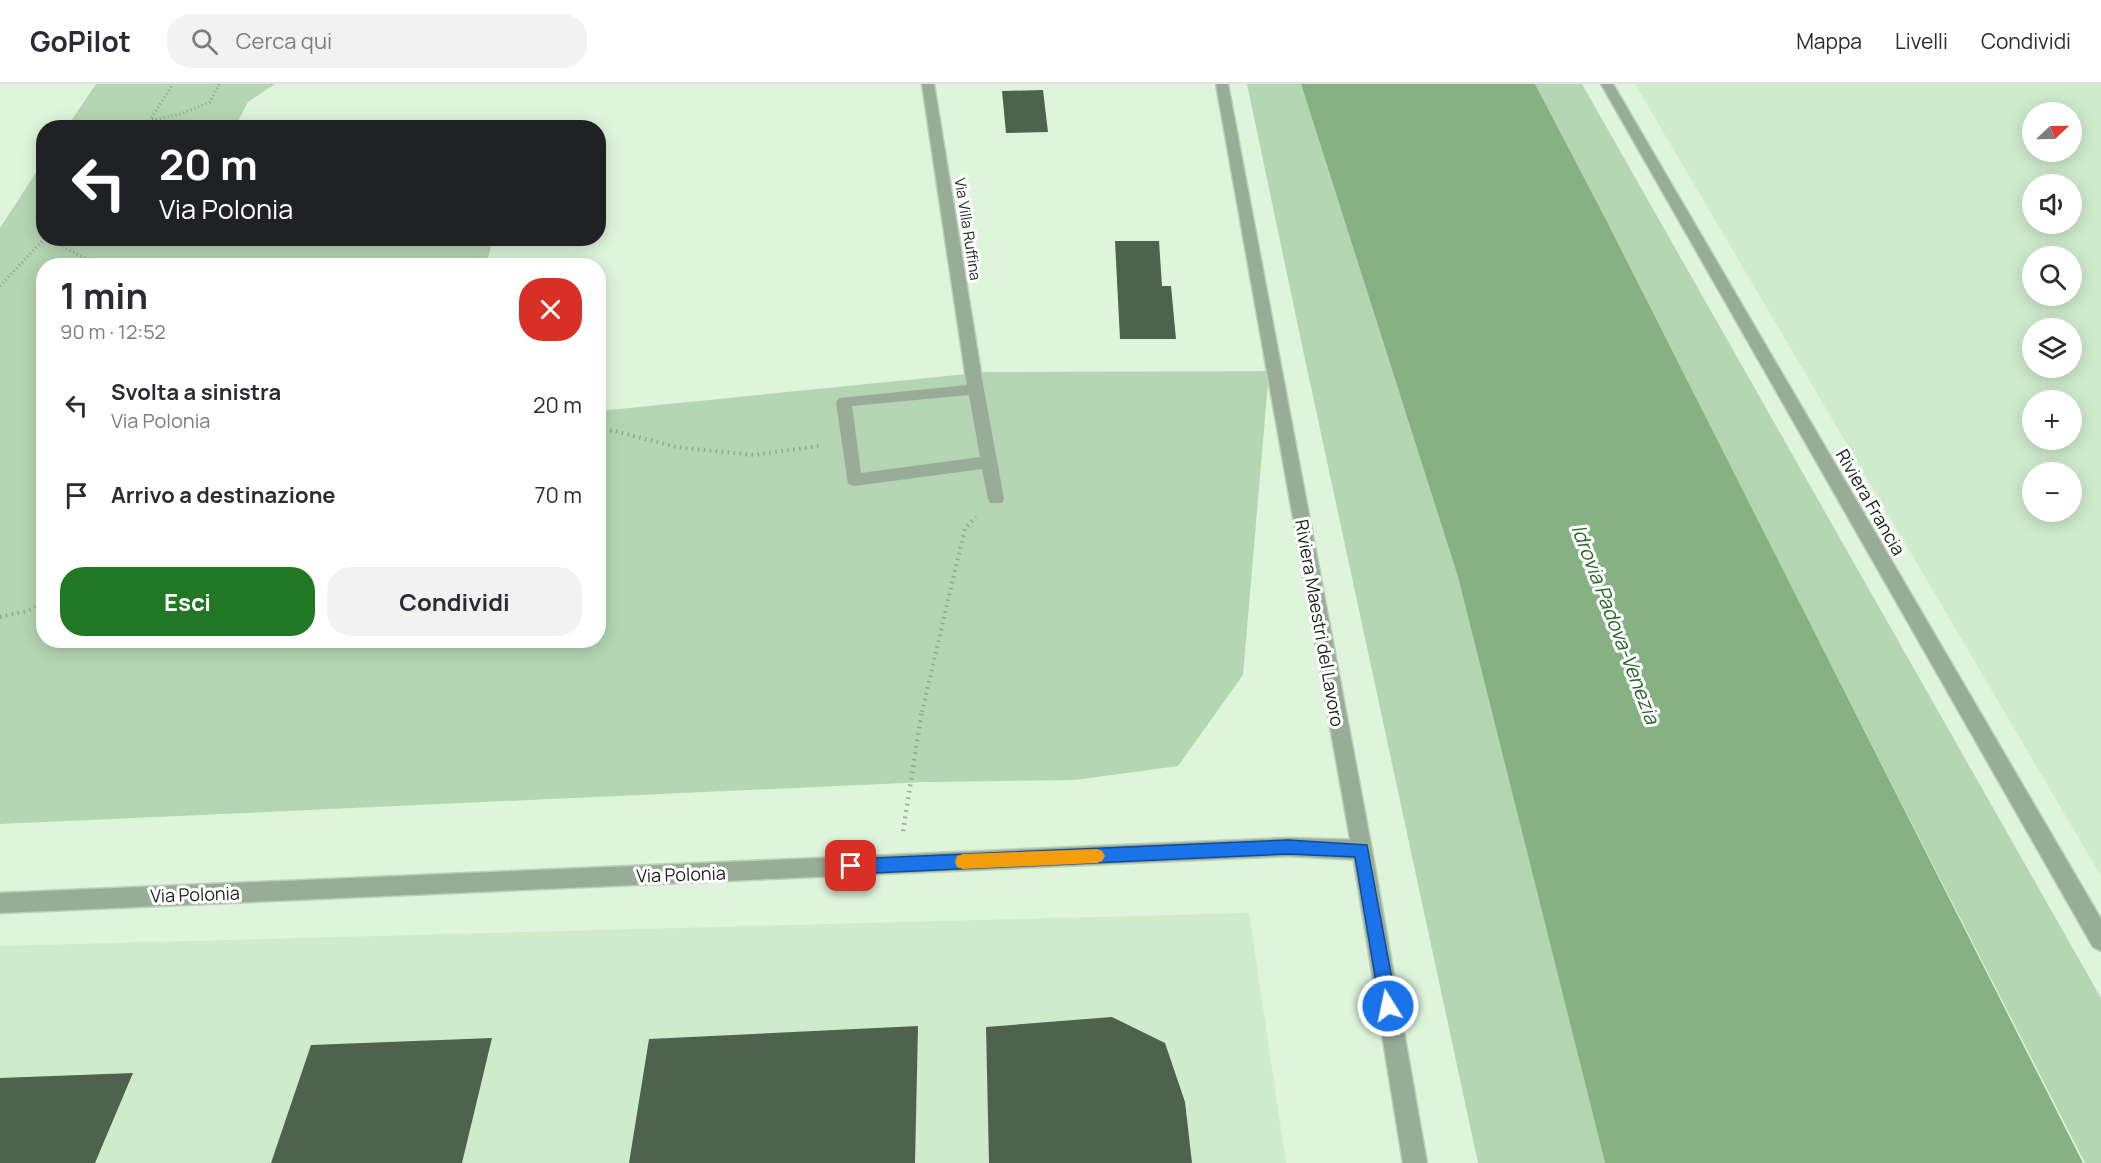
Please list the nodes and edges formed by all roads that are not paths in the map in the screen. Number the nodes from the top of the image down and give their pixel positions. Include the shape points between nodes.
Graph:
1 (928, 84) edge
2 (1222, 84) edge
3 (1607, 84) edge
4 (975, 384) junction
5 (989, 462) junction
6 (996, 499) road end
7 (1362, 850) junction
8 (0, 903) edge
9 (2101, 940) edge
10 (1415, 1163) edge

1 - 4 street, Via Villa Ruffina
2 - 7 street, Riviera Maestri del Lavoro
3 - 9 street, Riviera Francia
4 - 5 street, Via Villa Ruffina
4 - 5 street via 844,402 854,480
5 - 6 street, Via Villa Ruffina
7 - 8 street, Via Polonia via 1288,847
7 - 10 street, Riviera Maestri del Lavoro

